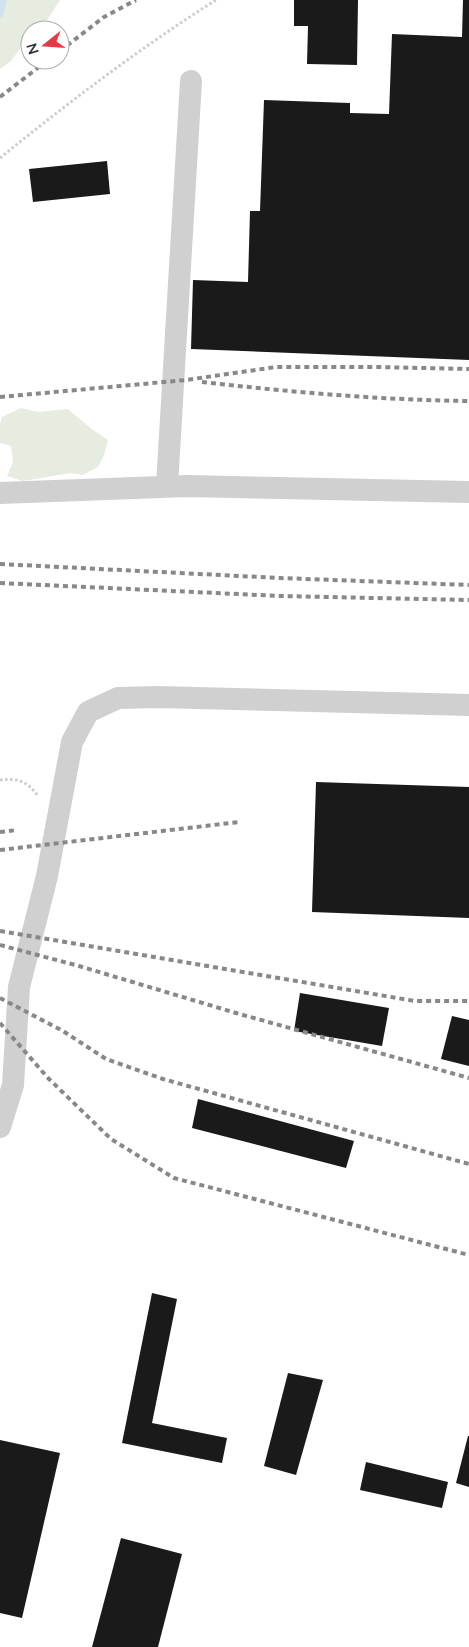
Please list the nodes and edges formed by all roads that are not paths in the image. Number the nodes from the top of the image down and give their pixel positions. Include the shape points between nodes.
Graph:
1 (191, 80) dead end
2 (167, 486) junction
3 (469, 492) edge
4 (0, 493) edge
5 (469, 705) edge
6 (0, 1127) edge

1 - 2 street
2 - 3 street
2 - 4 street
5 - 6 street via 158,696 118,698 88,712 72,742 47,876 19,987 13,1085

